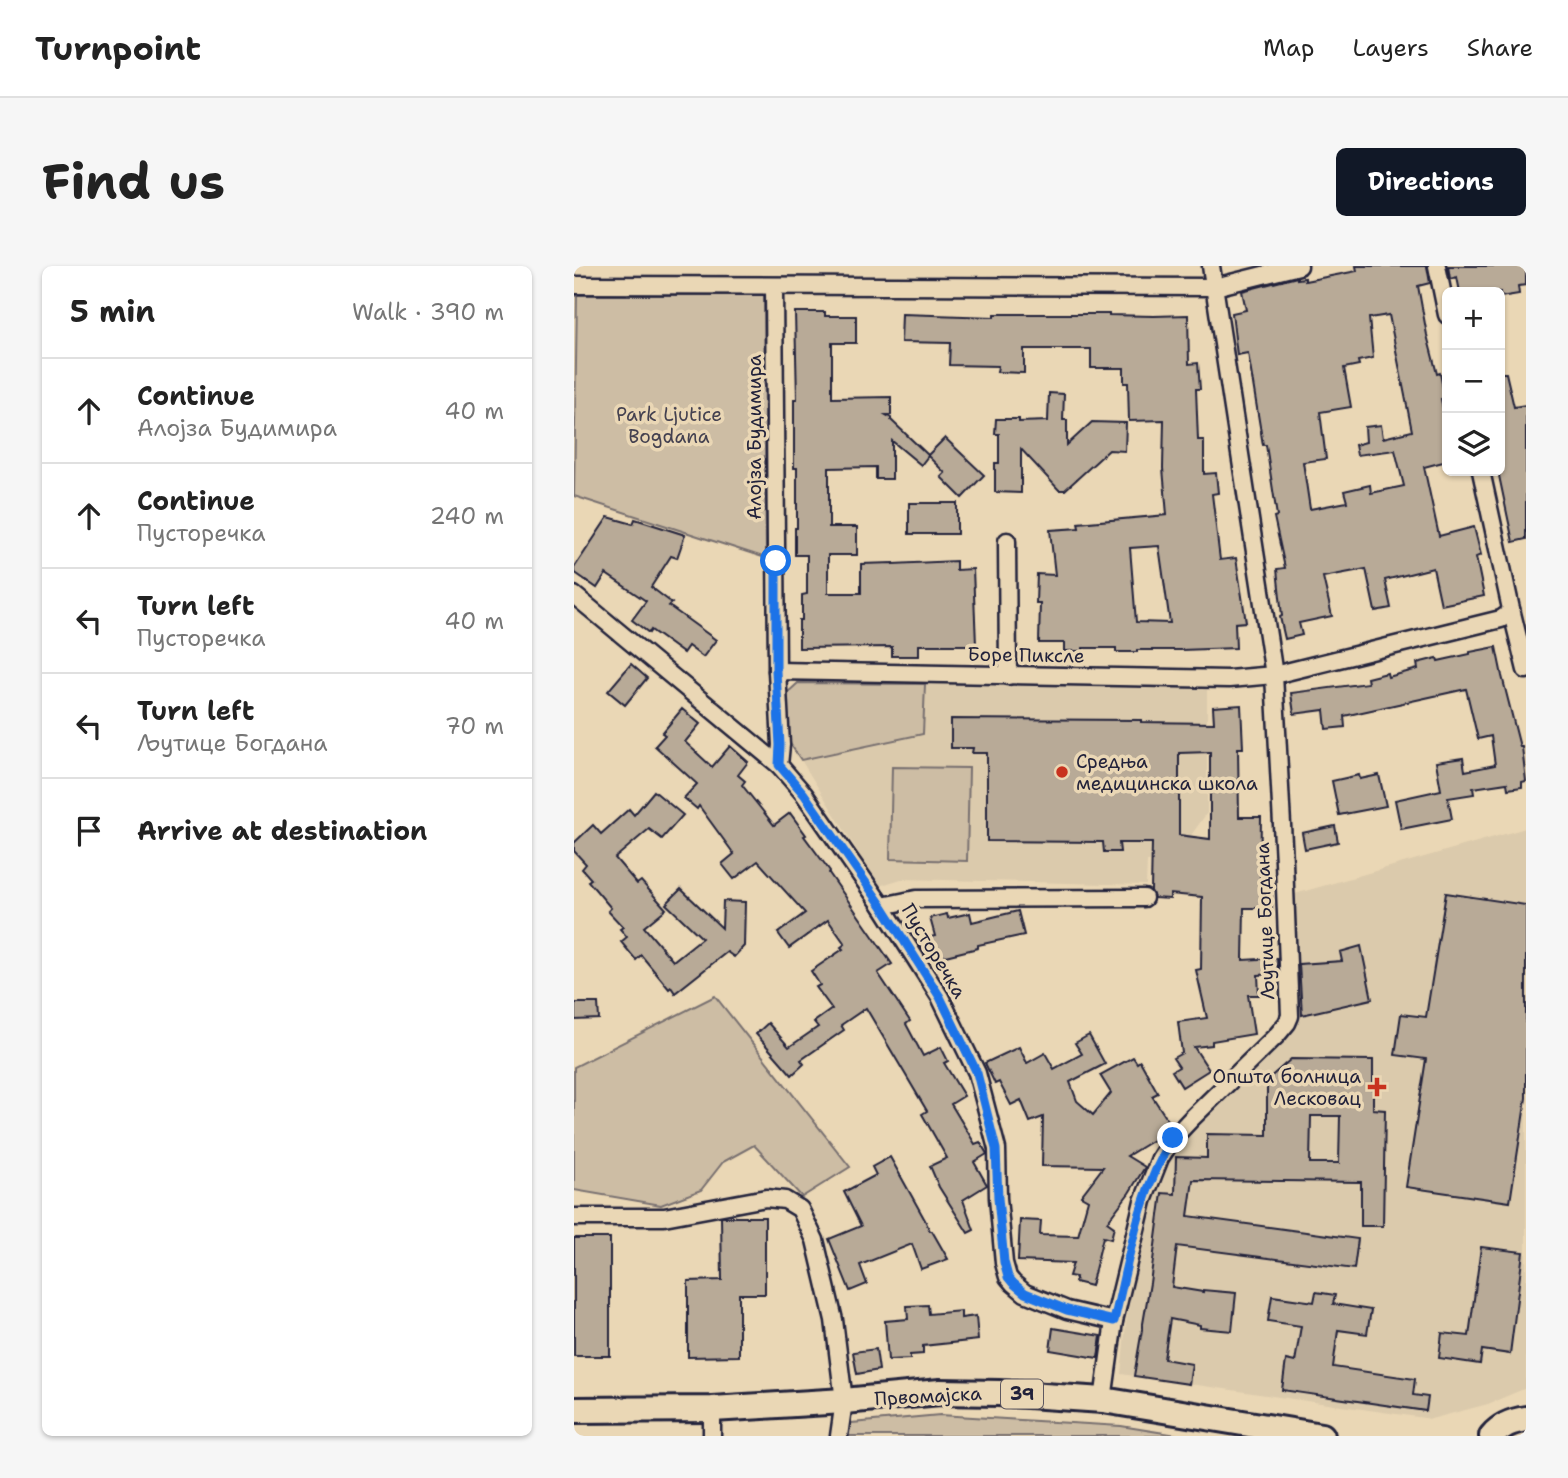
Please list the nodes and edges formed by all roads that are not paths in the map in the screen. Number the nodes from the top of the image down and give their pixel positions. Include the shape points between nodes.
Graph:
1 (1212, 266) edge
2 (1299, 266) edge
3 (1437, 266) edge
4 (574, 285) edge
5 (774, 287) junction
6 (1215, 287) junction
7 (1442, 290) edge
8 (1482, 476) edge
9 (1007, 541) dead end
10 (574, 595) edge
11 (1511, 609) junction
12 (1526, 670) edge
13 (776, 671) junction
14 (1274, 675) junction
15 (1007, 676) junction
16 (779, 765) junction
17 (1144, 898) dead end
18 (882, 906) junction
19 (574, 1217) edge
20 (1114, 1321) junction
21 (1103, 1400) junction
22 (844, 1401) junction
23 (712, 1409) junction
24 (574, 1410) edge
25 (1526, 1419) edge
26 (712, 1436) edge
27 (839, 1436) edge
28 (1322, 1436) edge
29 (1492, 1436) edge

1 - 6 street, Љутице Богдана
2 - 6 street
3 - 7 street
4 - 5 street
5 - 6 street
5 - 13 street, Алојза Будимира
6 - 14 street, Љутице Богдана
8 - 11 street
9 - 15 street
10 - 16 street, Пусторечка
11 - 12 street
11 - 14 street via 1501,619
13 - 15 street, Боре Пиксле
13 - 16 street
14 - 15 street, Боре Пиксле via 1229,679
14 - 20 street, Љутице Богдана via 1290,1016 1278,1035 1192,1118 1160,1158 1143,1201
16 - 18 street, Пусторечка
17 - 18 street via 916,899
18 - 20 street, Пусторечка via 940,997 977,1073 996,1149 1008,1277 1025,1293 1067,1310
19 - 22 street via 664,1217 766,1198 785,1200 800,1209 816,1240 834,1320
20 - 21 street, Љутице Богдана
21 - 22 main road, Првомајска / 39 via 940,1392
21 - 28 main road, Првомајска / 39
22 - 23 main road, Првомајска / 39
22 - 27 street
23 - 24 main road, Првомајска / 39
23 - 26 street
25 - 29 main road via 1506,1424

